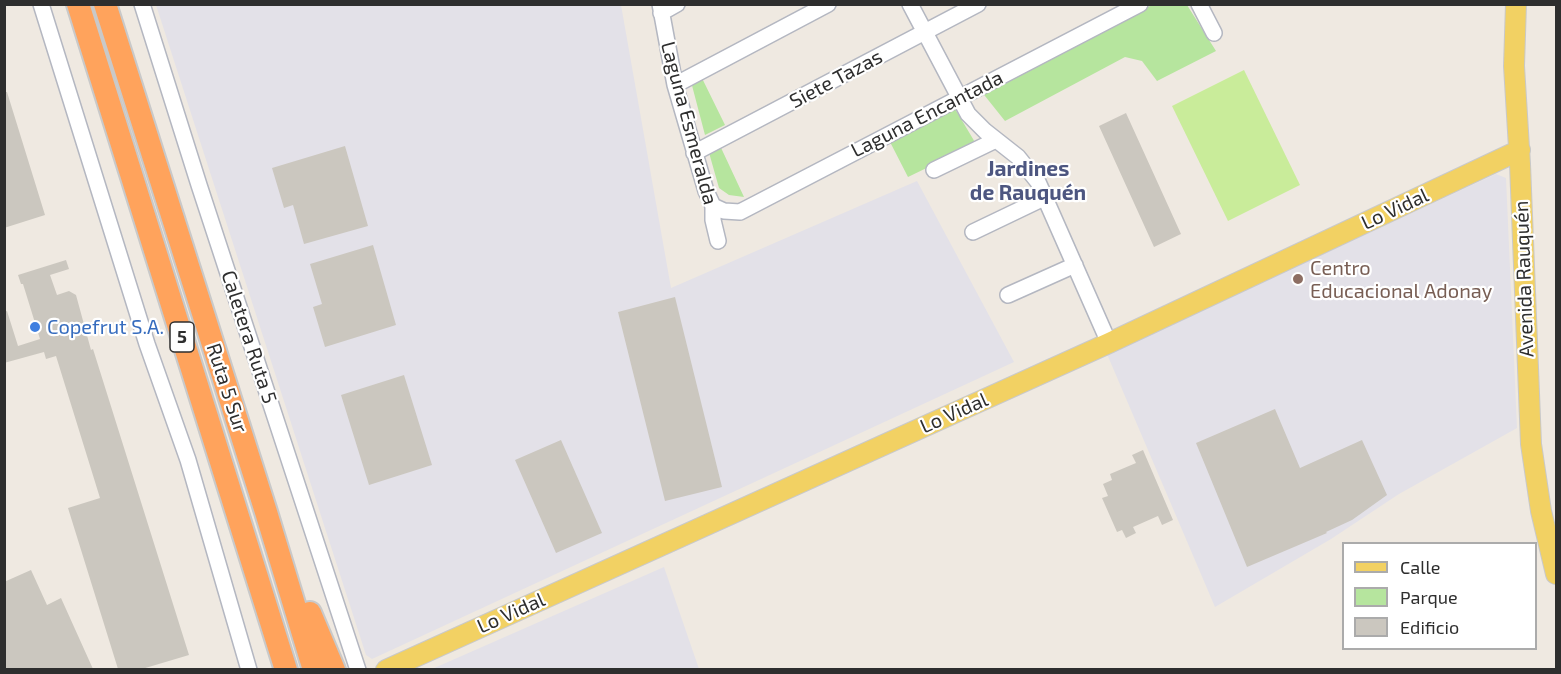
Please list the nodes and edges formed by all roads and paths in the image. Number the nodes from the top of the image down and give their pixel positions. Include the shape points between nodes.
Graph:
1 (41, 4) edge
2 (78, 4) edge
3 (105, 4) edge
4 (142, 4) edge
5 (677, 4) edge
6 (828, 4) edge
7 (910, 4) edge
8 (978, 4) edge
9 (1140, 4) edge
10 (1199, 4) edge
11 (1516, 4) edge
12 (661, 9) edge
13 (925, 33) junction
14 (1214, 33) dead end
15 (675, 85) junction
16 (958, 97) junction
17 (996, 140) junction
18 (1520, 150) junction
19 (694, 153) junction
20 (934, 170) dead end
21 (1046, 197) junction
22 (713, 206) junction
23 (973, 232) dead end
24 (718, 241) dead end
25 (1075, 265) junction
26 (1008, 295) dead end
27 (1109, 343) junction
28 (266, 512) junction
29 (1554, 558) edge
30 (1557, 574) edge
31 (249, 669) edge
32 (286, 669) edge
33 (314, 669) edge
34 (334, 669) edge
35 (358, 669) edge
36 (386, 669) edge

1 - 31 street via 147,344 188,460
2 - 32 highway, Ruta 5 Sur / 5
3 - 28 highway, Ruta 5 Sur / 5
4 - 35 street, Caletera Ruta 5
5 - 12 street
6 - 15 street
7 - 13 street
8 - 13 street, Siete Tazas
9 - 16 street, Laguna Encantada
10 - 14 street
11 - 18 main road, Avenida Rauquén via 1514,66
12 - 15 street, Laguna Esmeralda
13 - 16 street
13 - 19 street, Siete Tazas
15 - 19 street, Laguna Esmeralda
16 - 17 street via 976,123
16 - 22 street, Laguna Encantada via 740,212 724,212
17 - 20 street
17 - 21 street via 1026,164
18 - 27 main road, Lo Vidal
18 - 29 main road, Avenida Rauquén via 1531,444 1541,511
19 - 22 street, Laguna Esmeralda
21 - 23 street
21 - 25 street
22 - 24 street, Laguna Esmeralda
25 - 26 street
25 - 27 street
27 - 36 main road, Lo Vidal
28 - 33 highway, Ruta 5 Sur / 5
28 - 34 highway
29 - 30 main road, Avenida Rauquén

